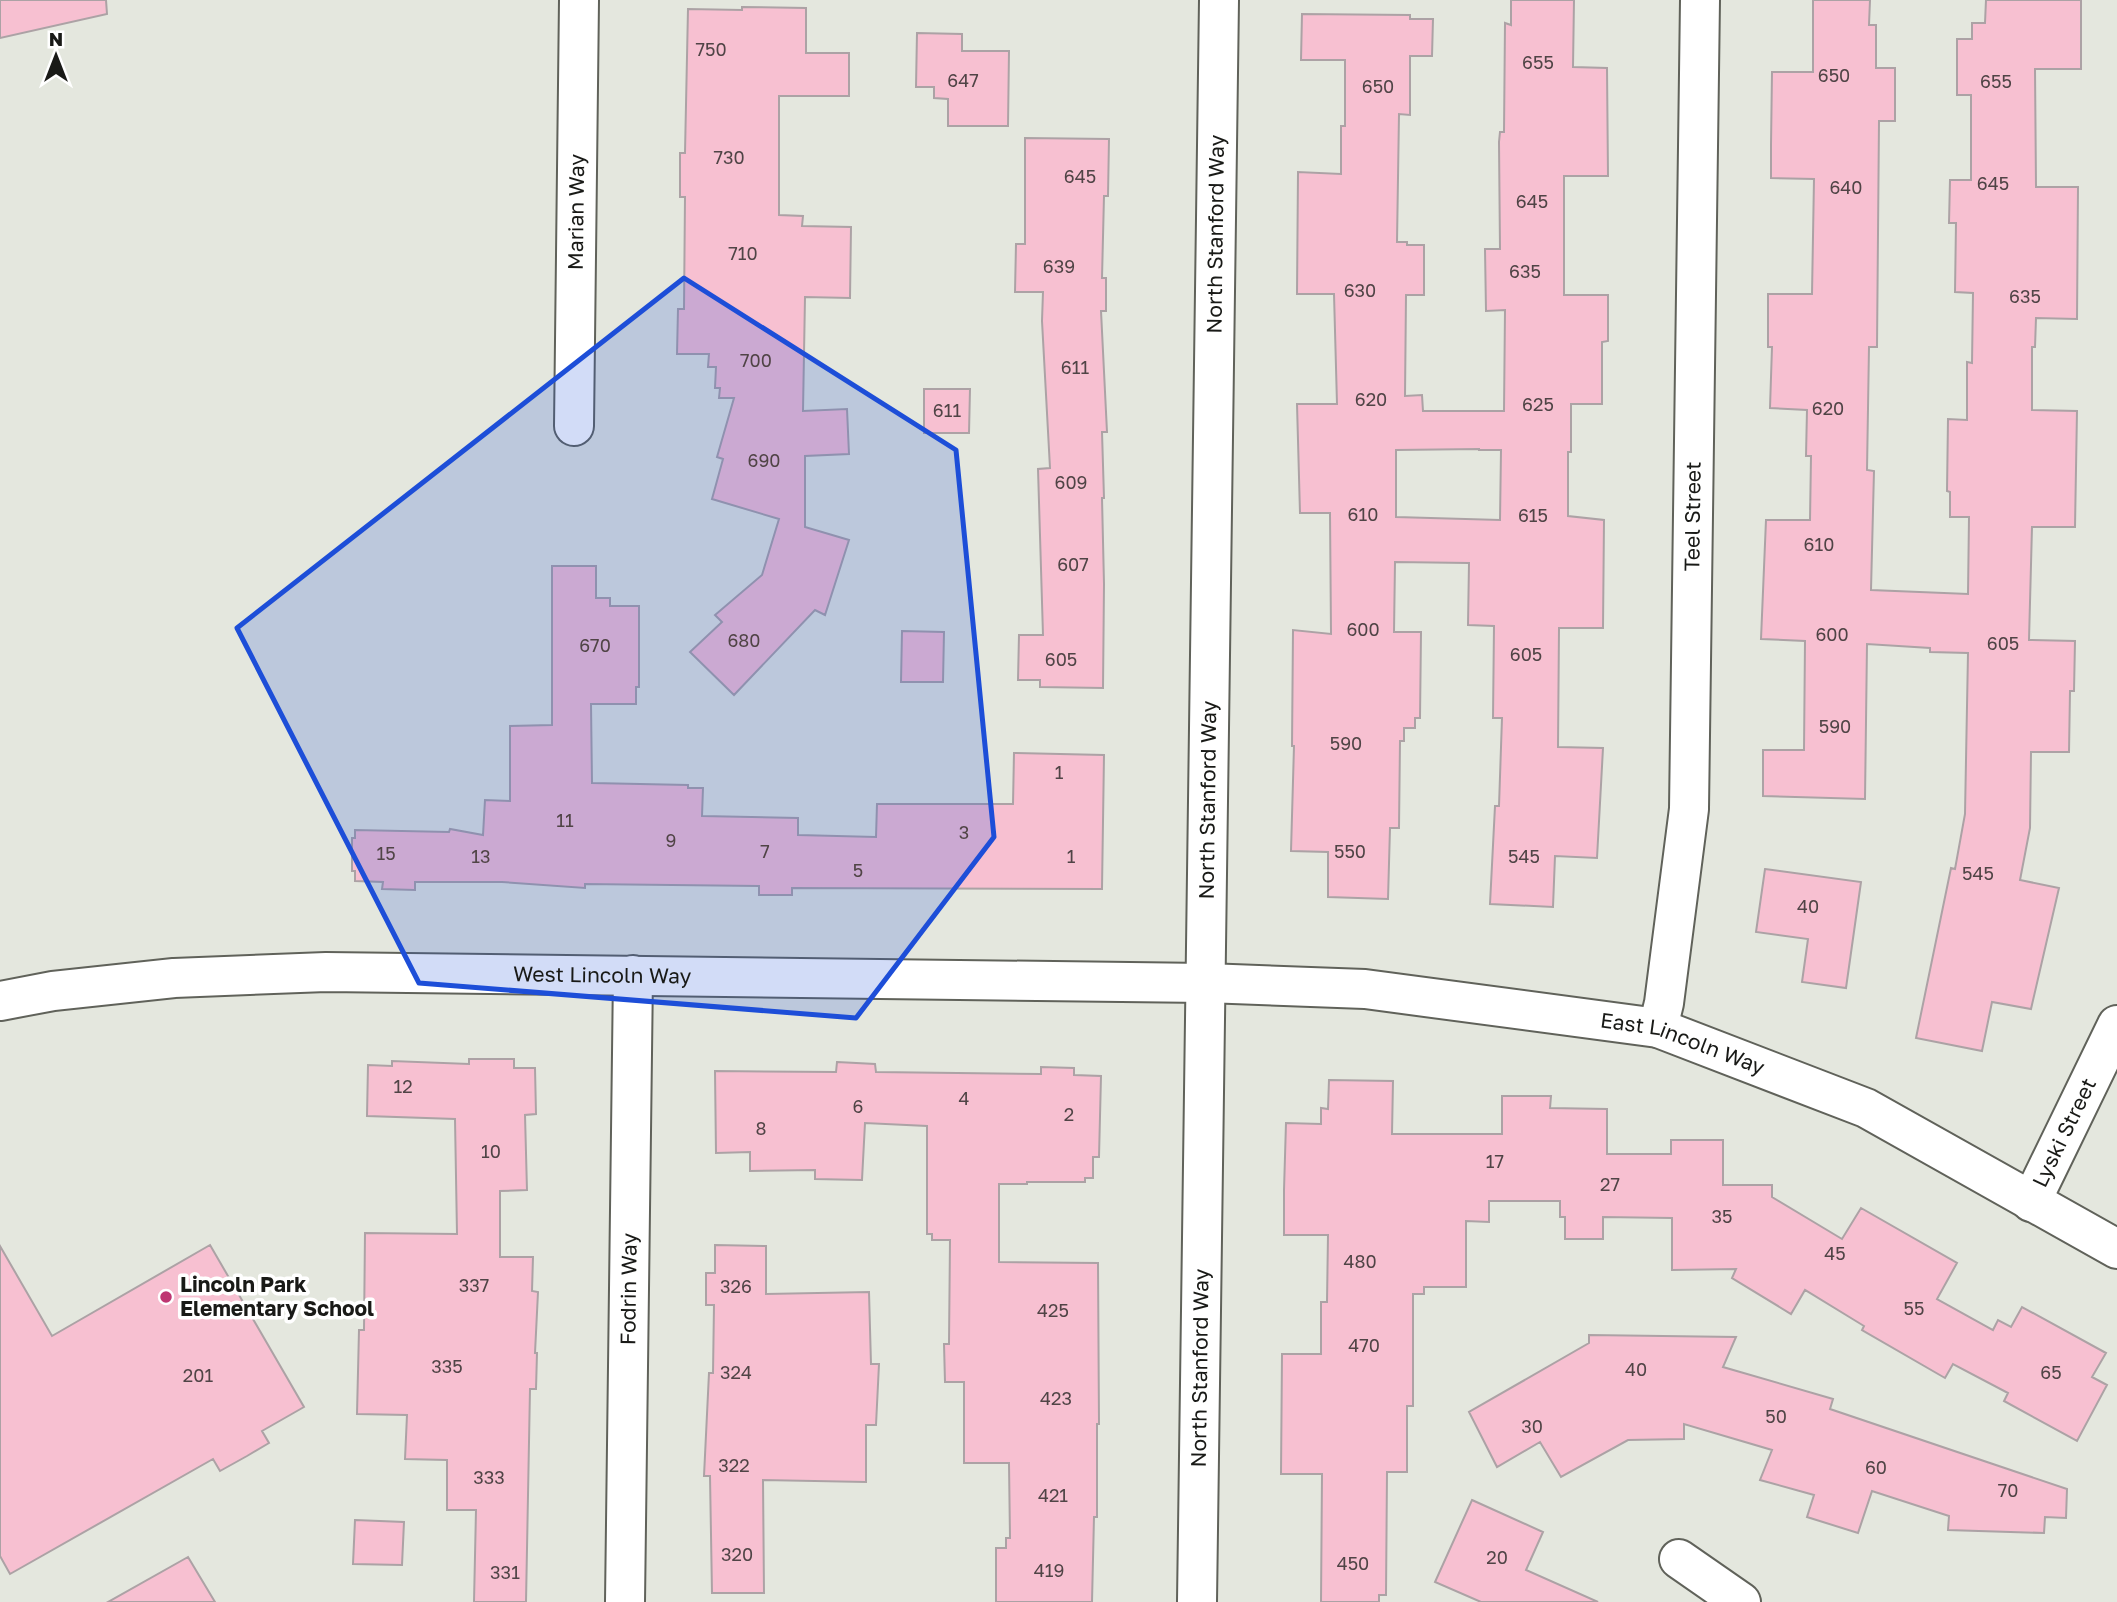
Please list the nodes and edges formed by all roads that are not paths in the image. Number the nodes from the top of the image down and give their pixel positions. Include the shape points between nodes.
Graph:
1 (579, 0) edge
2 (1219, 0) edge
3 (1700, 0) edge
4 (574, 426) dead end
5 (633, 975) junction
6 (1206, 983) junction
7 (0, 1000) edge
8 (2117, 1025) edge
9 (1658, 1028) junction
10 (2031, 1202) junction
11 (2117, 1249) edge
12 (1679, 1559) dead end
13 (625, 1602) edge
14 (1197, 1602) edge
15 (1741, 1602) edge

1 - 4 street, Marian Way
2 - 6 street, North Stanford Way
3 - 9 street, Teel Street via 1689,809
5 - 6 street, West Lincoln Way
5 - 7 street, West Lincoln Way via 236,974
5 - 13 street, Fodrin Way
6 - 9 street, East Lincoln Way via 1364,989
6 - 14 street, North Stanford Way
8 - 10 street, Lyski Street
9 - 10 street, East Lincoln Way via 1866,1108
10 - 11 street, East Lincoln Way
12 - 15 street

